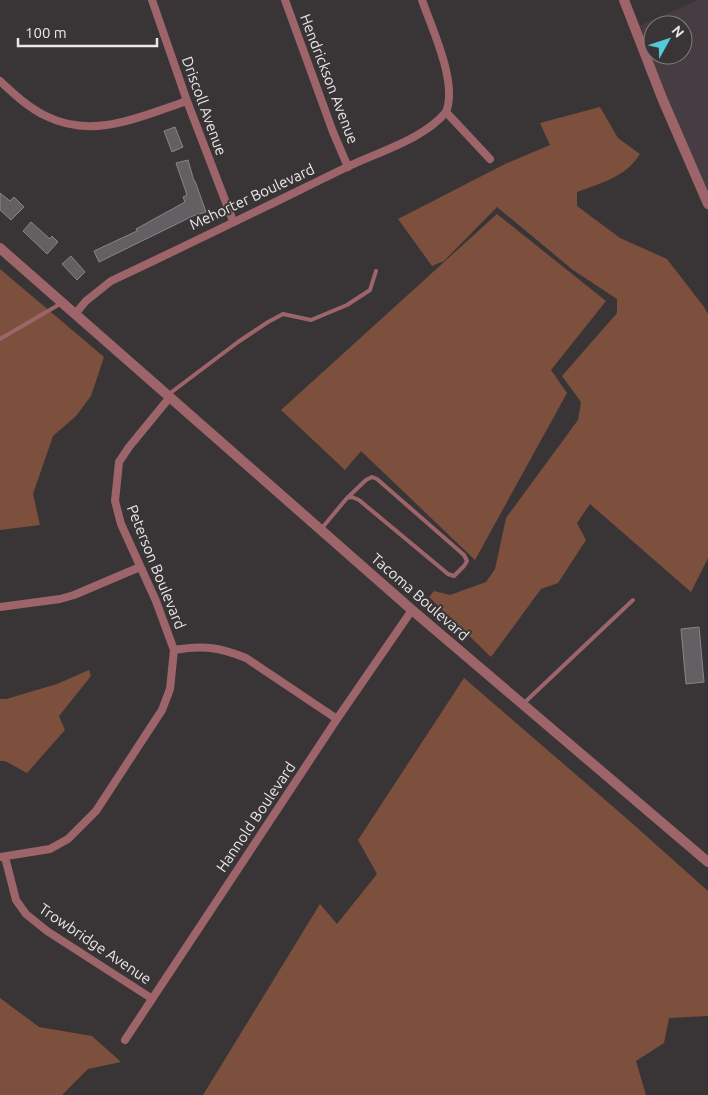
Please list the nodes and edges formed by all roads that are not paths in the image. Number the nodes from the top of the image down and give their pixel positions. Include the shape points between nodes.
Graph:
1 (152, 0) edge
2 (285, 0) edge
3 (422, 0) edge
4 (624, 0) edge
5 (0, 81) edge
6 (187, 101) junction
7 (446, 112) junction
8 (490, 160) dead end
9 (348, 167) junction
10 (708, 204) edge
11 (233, 221) junction
12 (0, 248) edge
13 (376, 271) dead end
14 (62, 303) junction
15 (75, 314) junction
16 (0, 339) edge
17 (168, 396) junction
18 (347, 498) junction
19 (320, 530) junction
20 (140, 567) junction
21 (634, 600) dead end
22 (0, 607) edge
23 (412, 610) junction
24 (174, 650) junction
25 (522, 704) junction
26 (337, 719) junction
27 (2, 857) edge
28 (708, 862) edge
29 (151, 998) junction
30 (125, 1040) dead end

1 - 6 street, Driscoll Avenue
2 - 9 street, Hendrickson Avenue
3 - 7 street via 449,82
4 - 10 street
5 - 6 street via 45,116 73,126 104,127
6 - 11 street, Driscoll Avenue
7 - 8 street
7 - 9 street, Mehorter Boulevard via 435,124 409,139
9 - 11 street, Mehorter Boulevard
11 - 15 street, Mehorter Boulevard via 111,281
12 - 14 street, Tacoma Boulevard
13 - 17 lane via 370,290 348,305 311,320 283,314 238,342
14 - 15 street, Tacoma Boulevard
14 - 16 lane
15 - 17 street, Tacoma Boulevard
17 - 19 street, Tacoma Boulevard
17 - 20 street, Peterson Boulevard via 119,462 115,501 121,524
18 - 18 lane via 359,500 448,574 454,576 467,561 377,479 366,480
18 - 19 lane
19 - 23 street, Tacoma Boulevard
20 - 22 street via 74,595
20 - 24 street, Peterson Boulevard
21 - 25 lane
23 - 25 street, Tacoma Boulevard
23 - 26 street, Hannold Boulevard
24 - 26 street via 216,647 246,658
24 - 27 street, Peterson Boulevard via 170,689 162,710 96,811 68,839 50,849
25 - 28 street, Tacoma Boulevard
26 - 29 street, Hannold Boulevard
27 - 29 street, Trowbridge Avenue via 16,900 26,914
29 - 30 street, Hannold Boulevard

